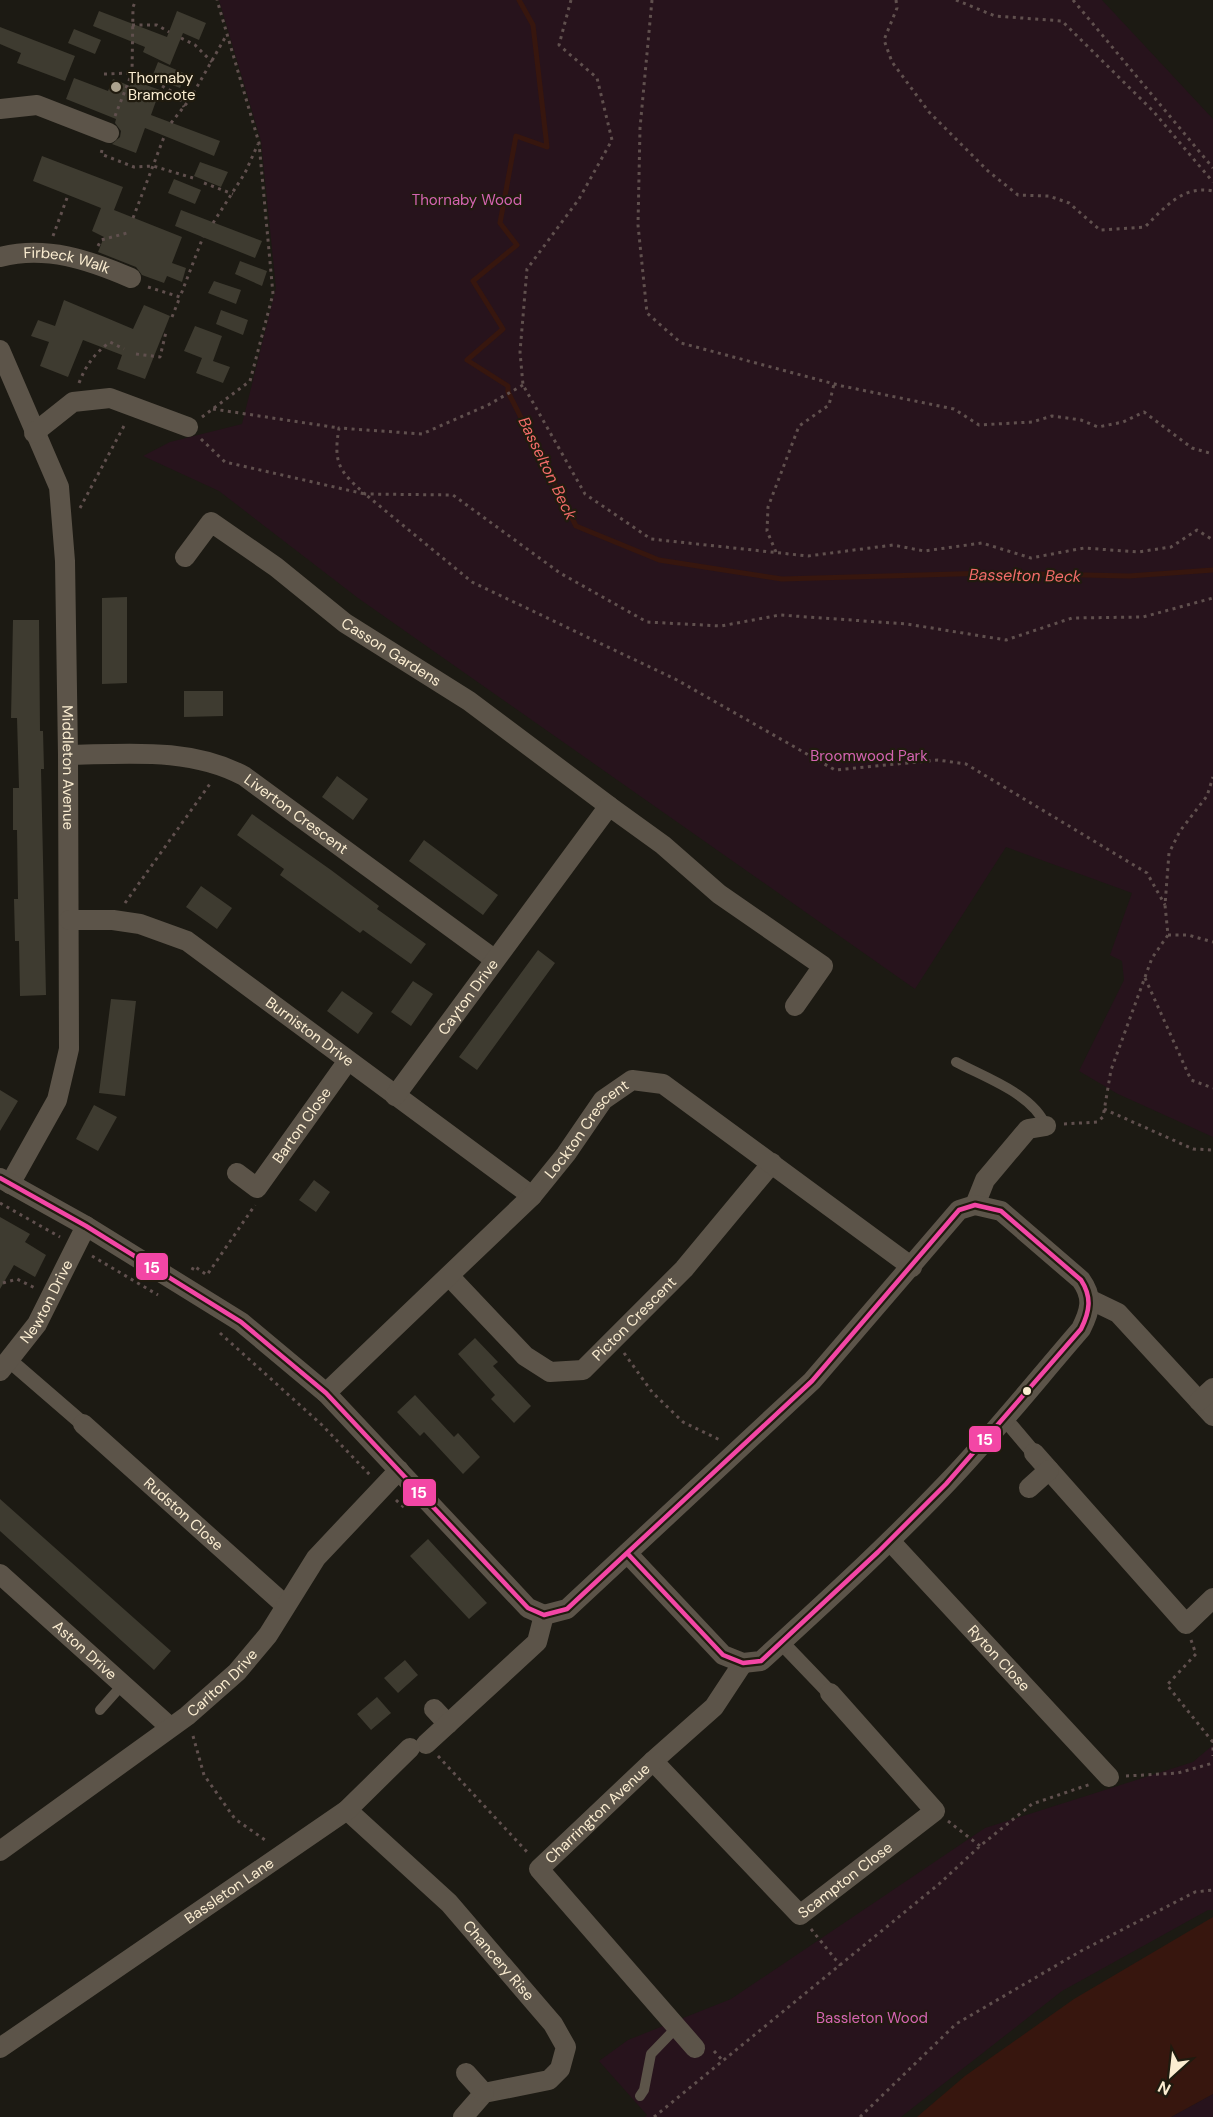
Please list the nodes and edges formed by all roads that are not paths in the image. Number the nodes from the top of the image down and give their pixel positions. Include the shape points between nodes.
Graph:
1 (0, 109) edge
2 (109, 133) road end
3 (0, 257) edge
4 (130, 278) road end
5 (0, 350) edge
6 (188, 427) road end
7 (34, 433) junction
8 (185, 557) dead end
9 (68, 755) junction
10 (609, 806) junction
11 (69, 920) junction
12 (494, 959) junction
13 (795, 1006) dead end
14 (347, 1062) junction
15 (956, 1062) dead end
16 (395, 1096) junction
17 (1046, 1126) joint
18 (772, 1163) junction
19 (237, 1173) dead end
20 (5, 1181) edge
21 (532, 1196) junction
22 (975, 1205) junction
23 (86, 1226) junction
24 (912, 1267) junction
25 (450, 1277) junction
26 (1091, 1299) junction
27 (5, 1366) edge
28 (326, 1393) junction
29 (1206, 1394) edge
30 (1213, 1416) edge
31 (1005, 1419) junction
32 (83, 1424) joint
33 (1034, 1453) joint
34 (399, 1470) junction
35 (1049, 1470) junction
36 (1029, 1488) dead end
37 (890, 1541) junction
38 (627, 1553) junction
39 (0, 1574) edge
40 (1213, 1598) edge
41 (285, 1605) junction
42 (544, 1615) junction
43 (782, 1642) junction
44 (743, 1662) junction
45 (123, 1684) junction
46 (830, 1693) joint
47 (434, 1709) dead end
48 (100, 1710) dead end
49 (448, 1724) junction
50 (170, 1727) junction
51 (653, 1761) junction
52 (1109, 1777) road end
53 (347, 1810) junction
54 (0, 1851) edge
55 (677, 2027) junction
56 (0, 2048) edge
57 (695, 2048) dead end
58 (466, 2073) dead end
59 (484, 2093) junction
60 (640, 2096) dead end
61 (462, 2117) edge

1 - 2 street via 37,105
3 - 4 street, Firbeck Walk via 65,255 91,261
5 - 7 street, Middleton Avenue
6 - 7 street via 110,398 73,402
7 - 9 street, Middleton Avenue via 59,487 65,561
8 - 10 street, Casson Gardens via 211,522 276,567 345,623 469,701
9 - 11 street, Middleton Avenue
9 - 12 street, Liverton Crescent via 154,753 223,765 244,776
10 - 12 street, Cayton Drive
10 - 13 street, Casson Gardens via 663,845 719,894 823,966
11 - 14 street, Burniston Drive via 140,924 187,941
11 - 20 street, Middleton Avenue via 69,1049 57,1100
12 - 16 street, Cayton Drive
14 - 16 street, Burniston Drive
14 - 19 street, Barton Close via 257,1188
15 - 17 lane via 1028,1101 1041,1113
16 - 21 street, Burniston Drive
17 - 22 street via 1028,1130 985,1180
18 - 21 street, Lockton Crescent via 663,1084 632,1080 603,1100
18 - 24 street, Lockton Crescent
18 - 25 street, Picton Crescent via 684,1269 583,1370 550,1372 525,1356
20 - 23 street
21 - 25 street, Lockton Crescent
22 - 24 street via 959,1210
22 - 26 street via 1001,1211 1081,1280
23 - 27 street, Newton Drive via 36,1324
23 - 28 street via 241,1322
24 - 38 street via 812,1381
25 - 28 street, Lockton Crescent
26 - 29 street via 1118,1313
26 - 31 street via 1081,1329
27 - 32 street
28 - 34 street
29 - 30 street
31 - 33 street
31 - 37 street
32 - 41 street, Rudston Close
33 - 35 street
34 - 41 street, Carlton Drive via 316,1558
34 - 42 street via 528,1608
35 - 36 street
35 - 40 street via 1186,1624
37 - 43 street
37 - 52 street, Ryton Close
38 - 42 street via 567,1609
38 - 44 street via 723,1655
39 - 45 street, Aston Drive
41 - 50 street, Carlton Drive via 268,1635 237,1672
42 - 49 street, Bassleton Lane via 537,1641
43 - 44 street via 761,1661
43 - 46 street
44 - 51 street, Charrington Avenue via 714,1707
45 - 48 lane
45 - 50 street, Aston Drive
46 - 51 street, Scampton Close via 935,1811 800,1916
47 - 49 street
49 - 53 street, Bassleton Lane
50 - 54 street, Carlton Drive
51 - 55 street, Charrington Avenue via 539,1869
53 - 56 street, Bassleton Lane
53 - 59 street, Chancery Rise via 449,1903 553,2024 566,2047 560,2069 549,2080
55 - 57 street, Charrington Avenue
55 - 60 lane via 651,2054
58 - 59 street
59 - 61 street

